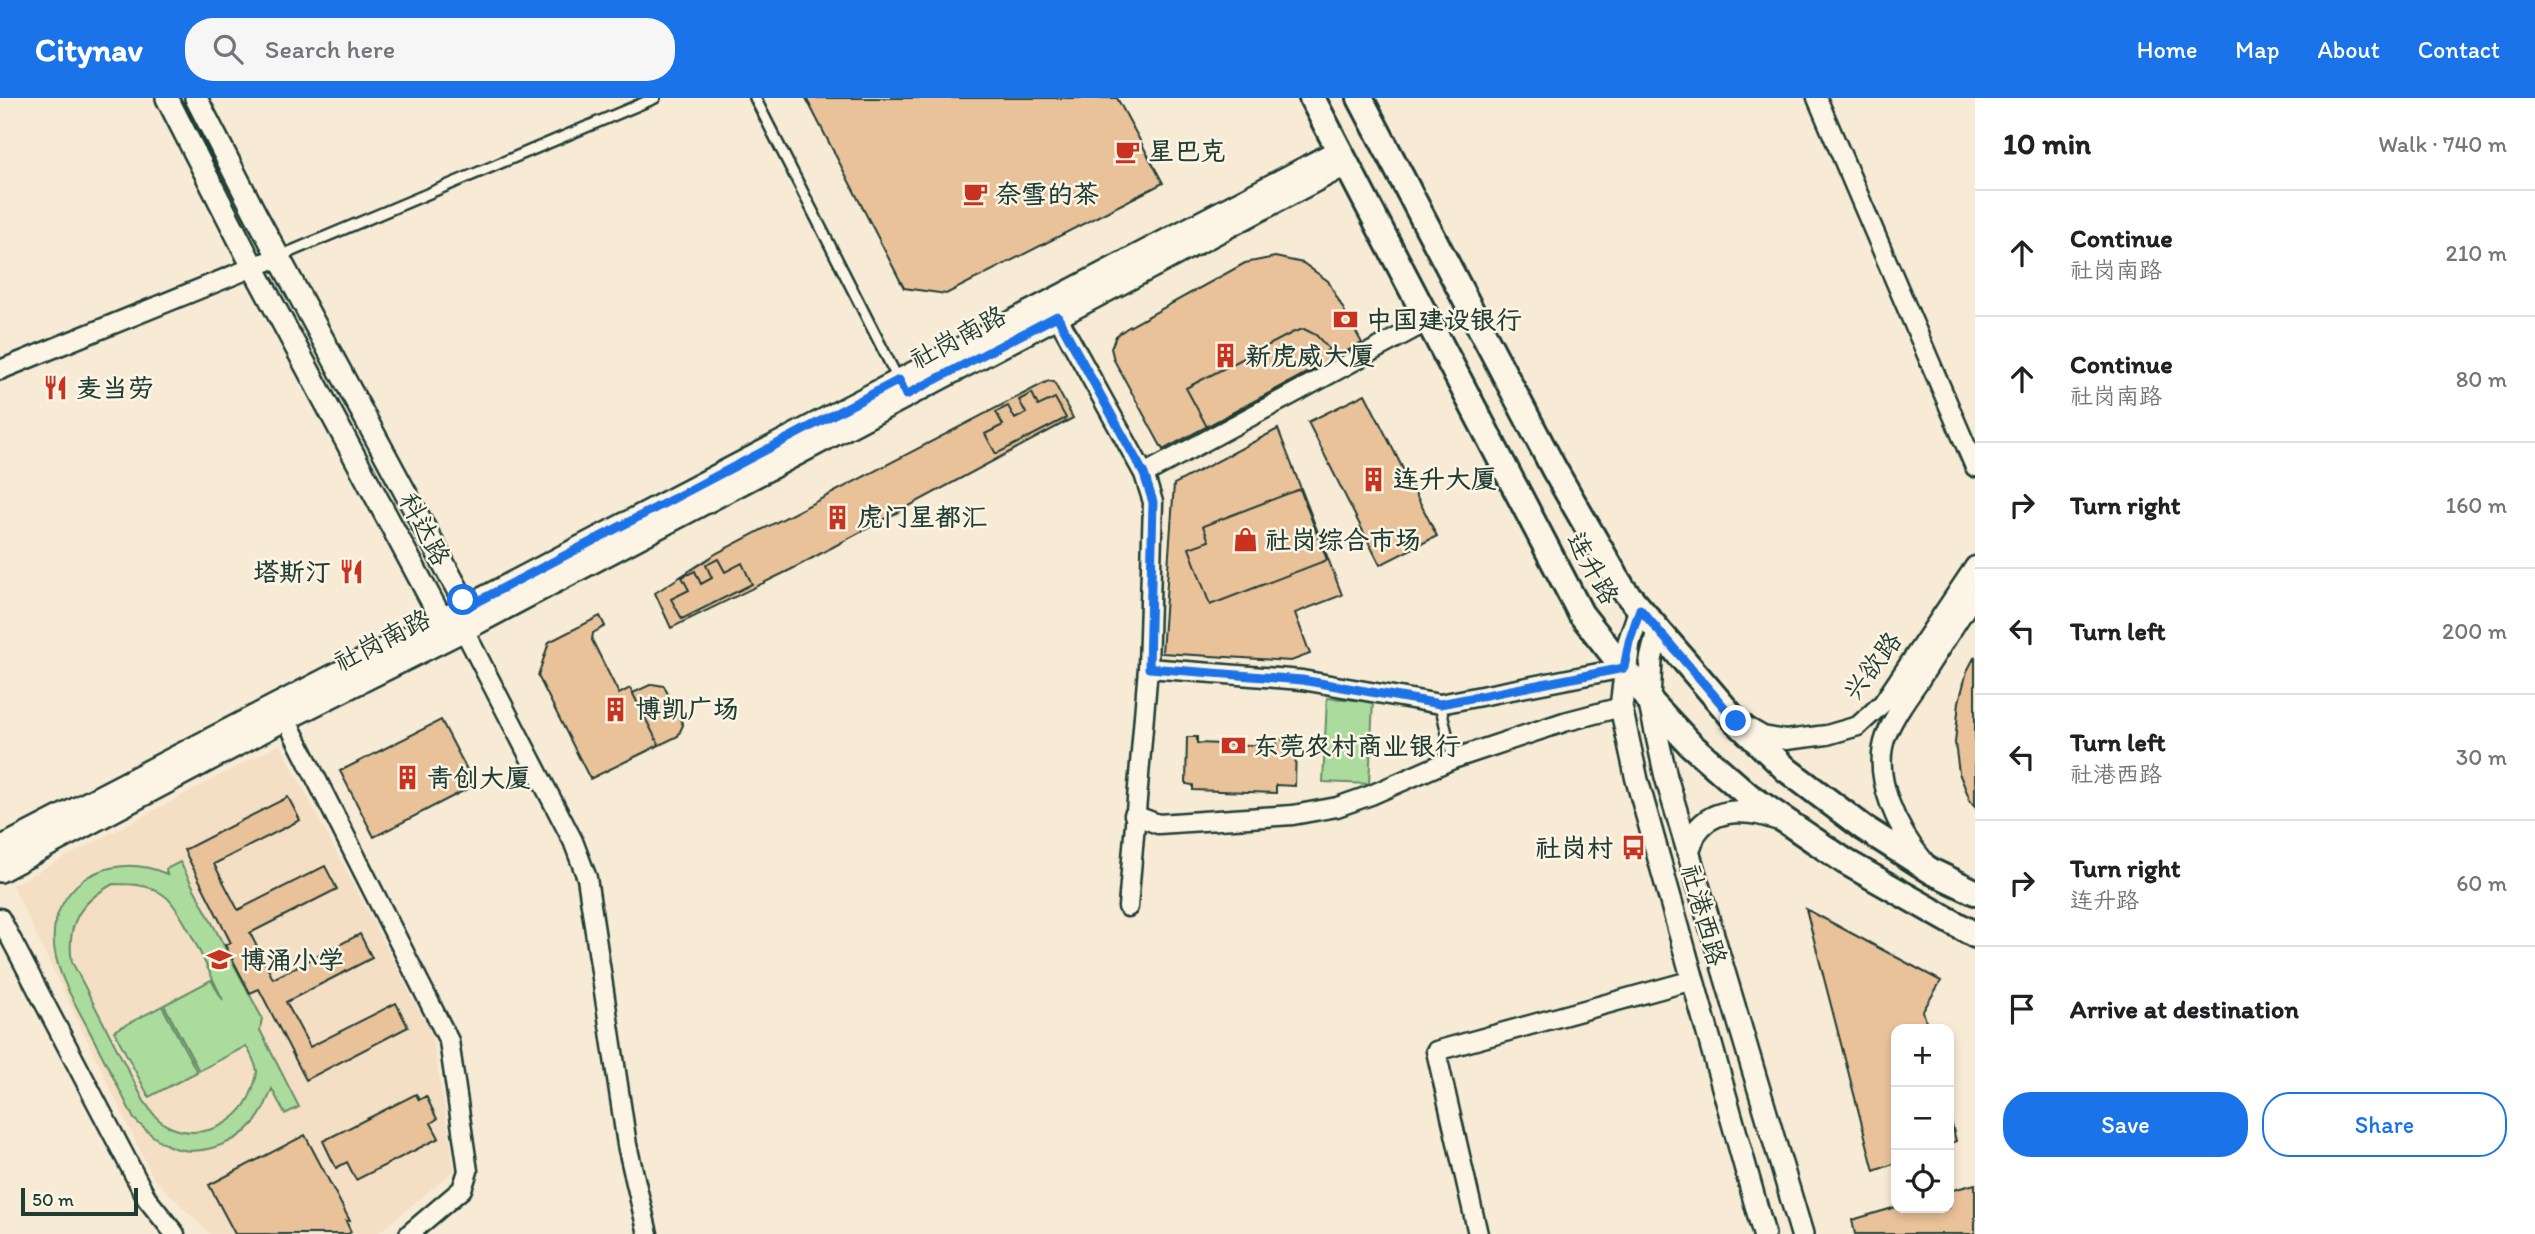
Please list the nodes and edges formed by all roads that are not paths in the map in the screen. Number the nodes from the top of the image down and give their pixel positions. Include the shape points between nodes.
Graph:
1 (167, 98) edge
2 (196, 98) edge
3 (655, 98) edge
4 (755, 98) edge
5 (1312, 98) edge
6 (1360, 98) edge
7 (1817, 98) edge
8 (1343, 157) junction
9 (278, 257) junction
10 (253, 267) junction
11 (1057, 316) junction
12 (1428, 321) junction
13 (0, 370) edge
14 (903, 388) junction
15 (1975, 467) edge
16 (1144, 474) junction
17 (1975, 566) edge
18 (1975, 594) edge
19 (467, 607) junction
20 (1640, 609) junction
21 (442, 620) junction
22 (464, 630) junction
23 (1658, 630) junction
24 (1149, 668) junction
25 (1624, 668) junction
26 (1648, 700) junction
27 (1440, 704) junction
28 (1620, 707) junction
29 (286, 719) junction
30 (1736, 721) junction
31 (1453, 759) junction
32 (1134, 815) junction
33 (1789, 823) junction
34 (0, 848) edge
35 (1688, 852) junction
36 (0, 871) edge
37 (1933, 872) junction
38 (1975, 892) edge
39 (1128, 907) dead end
40 (0, 918) edge
41 (1975, 935) edge
42 (1693, 980) junction
43 (175, 1234) edge
44 (409, 1234) edge
45 (648, 1234) edge
46 (1478, 1234) edge
47 (1764, 1234) edge
48 (1802, 1234) edge

1 - 10 street, 科达路
2 - 9 street, 科达路
3 - 9 lane
4 - 14 lane
5 - 8 main road, 连升路
6 - 20 main road, 连升路 via 1554,469 1623,589
7 - 15 street
8 - 11 street, 社岗南路
8 - 12 main road, 连升路
8 - 14 street, 社岗南路
9 - 10 street
9 - 19 street, 科达路
10 - 13 street
10 - 21 street, 科达路
11 - 14 street, 社岗南路
11 - 16 street
12 - 16 street
12 - 25 main road, 连升路 via 1581,614
14 - 19 street, 社岗南路
14 - 22 street, 社岗南路
16 - 24 street via 1153,502
17 - 30 street, 兴欲路 via 1883,703 1858,726 1786,740 1763,736
18 - 37 street, 兴欲路 via 1885,738 1882,767 1887,796 1913,849
19 - 21 street, 社岗南路
19 - 22 street
20 - 23 main road, 连升路
20 - 25 street, 社港西路
21 - 22 street
21 - 34 street, 社岗南路
22 - 29 street, 社岗南路
22 - 45 street via 573,841 587,878 627,1145
23 - 26 street, 社港西路
23 - 30 main road, 连升路
24 - 27 street via 1302,680
24 - 32 street
25 - 26 main road, 连升路
25 - 27 street
25 - 28 street, 社港西路
26 - 33 main road, 连升路 via 1749,796
26 - 35 street, 社港西路
27 - 31 lane
28 - 31 street
28 - 42 street, 社港西路
29 - 36 street, 社岗南路
29 - 44 street via 449,1041 468,1171 462,1189
30 - 37 main road, 连升路 via 1787,770
31 - 32 street via 1371,796 1293,815 1157,824
32 - 39 street
33 - 35 street via 1762,813 1734,811 1713,818 1697,831
33 - 41 main road, 连升路 via 1846,862
35 - 48 street, 社港西路
37 - 38 main road, 连升路
40 - 43 street via 147,1199
42 - 46 street via 1436,1051
42 - 47 street, 社港西路

